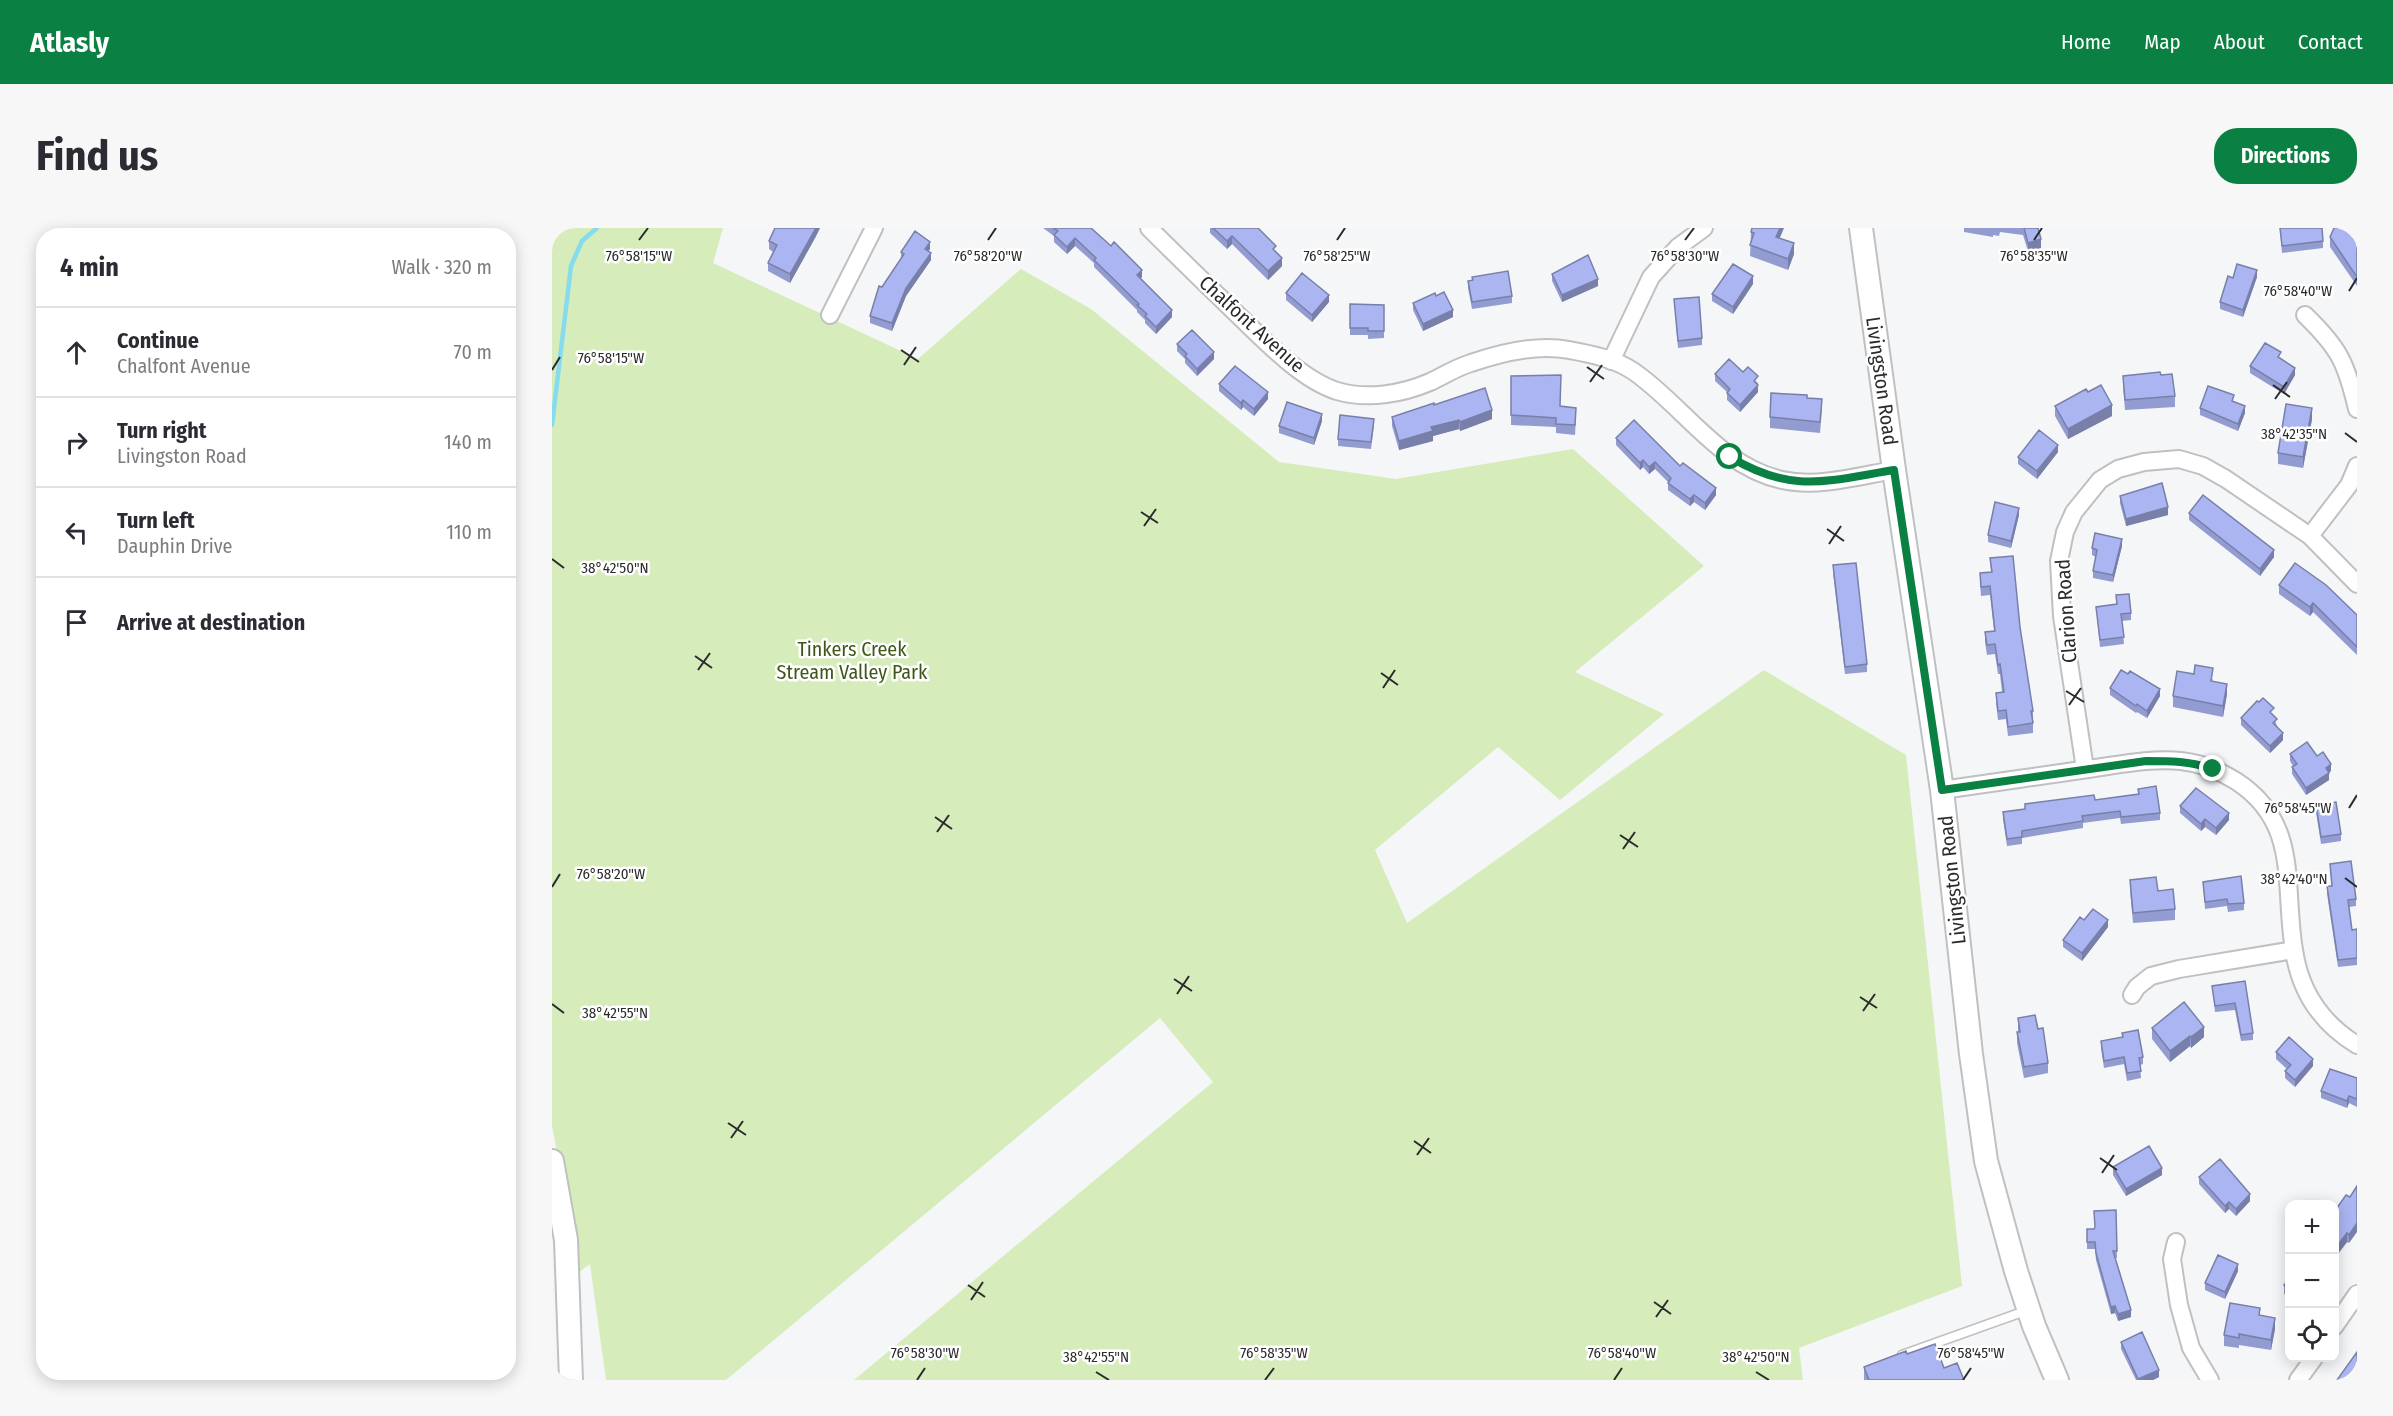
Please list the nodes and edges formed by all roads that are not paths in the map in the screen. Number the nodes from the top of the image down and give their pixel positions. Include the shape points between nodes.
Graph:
1 (874, 228) edge
2 (1149, 228) edge
3 (1704, 228) edge
4 (1861, 228) edge
5 (830, 315) dead end
6 (2305, 315) dead end
7 (1611, 361) junction
8 (2357, 409) edge
9 (2357, 466) edge
10 (1894, 470) junction
11 (2310, 536) junction
12 (2357, 584) edge
13 (2085, 769) junction
14 (1942, 790) junction
15 (2294, 950) junction
16 (2132, 995) dead end
17 (2357, 1045) edge
18 (552, 1161) edge
19 (2176, 1242) dead end
20 (2357, 1294) edge
21 (2029, 1310) junction
22 (2339, 1320) edge
23 (1902, 1355) edge
24 (2311, 1362) edge
25 (571, 1380) edge
26 (2057, 1380) edge
27 (2210, 1380) edge
28 (2298, 1380) edge

1 - 5 street
2 - 7 street, Chalfont Avenue via 1264,340 1306,374 1337,391 1373,396 1398,391 1470,363 1538,349 1566,349
3 - 7 street via 1678,247 1651,276
4 - 10 main road, Livingston Road
6 - 8 street via 2340,354
7 - 10 street, Chalfont Avenue via 1633,371 1730,457 1761,474 1810,483
9 - 11 street via 2349,485
10 - 14 main road, Livingston Road
11 - 12 street, Clarion Road
11 - 13 street, Clarion Road via 2226,479 2192,461 2168,459 2129,465 2108,474 2091,489 2065,532 2059,561 2062,616
13 - 14 street
13 - 15 street via 2146,761 2186,761 2228,776 2252,792 2270,812 2283,846
14 - 21 main road, Livingston Road via 1986,1161
15 - 16 street via 2151,976
15 - 17 street via 2308,995 2320,1015 2331,1028
18 - 25 main road via 566,1240
19 - 27 street via 2172,1259 2179,1305 2191,1348
20 - 22 street
21 - 23 lane
21 - 26 main road, Livingston Road
24 - 28 street

